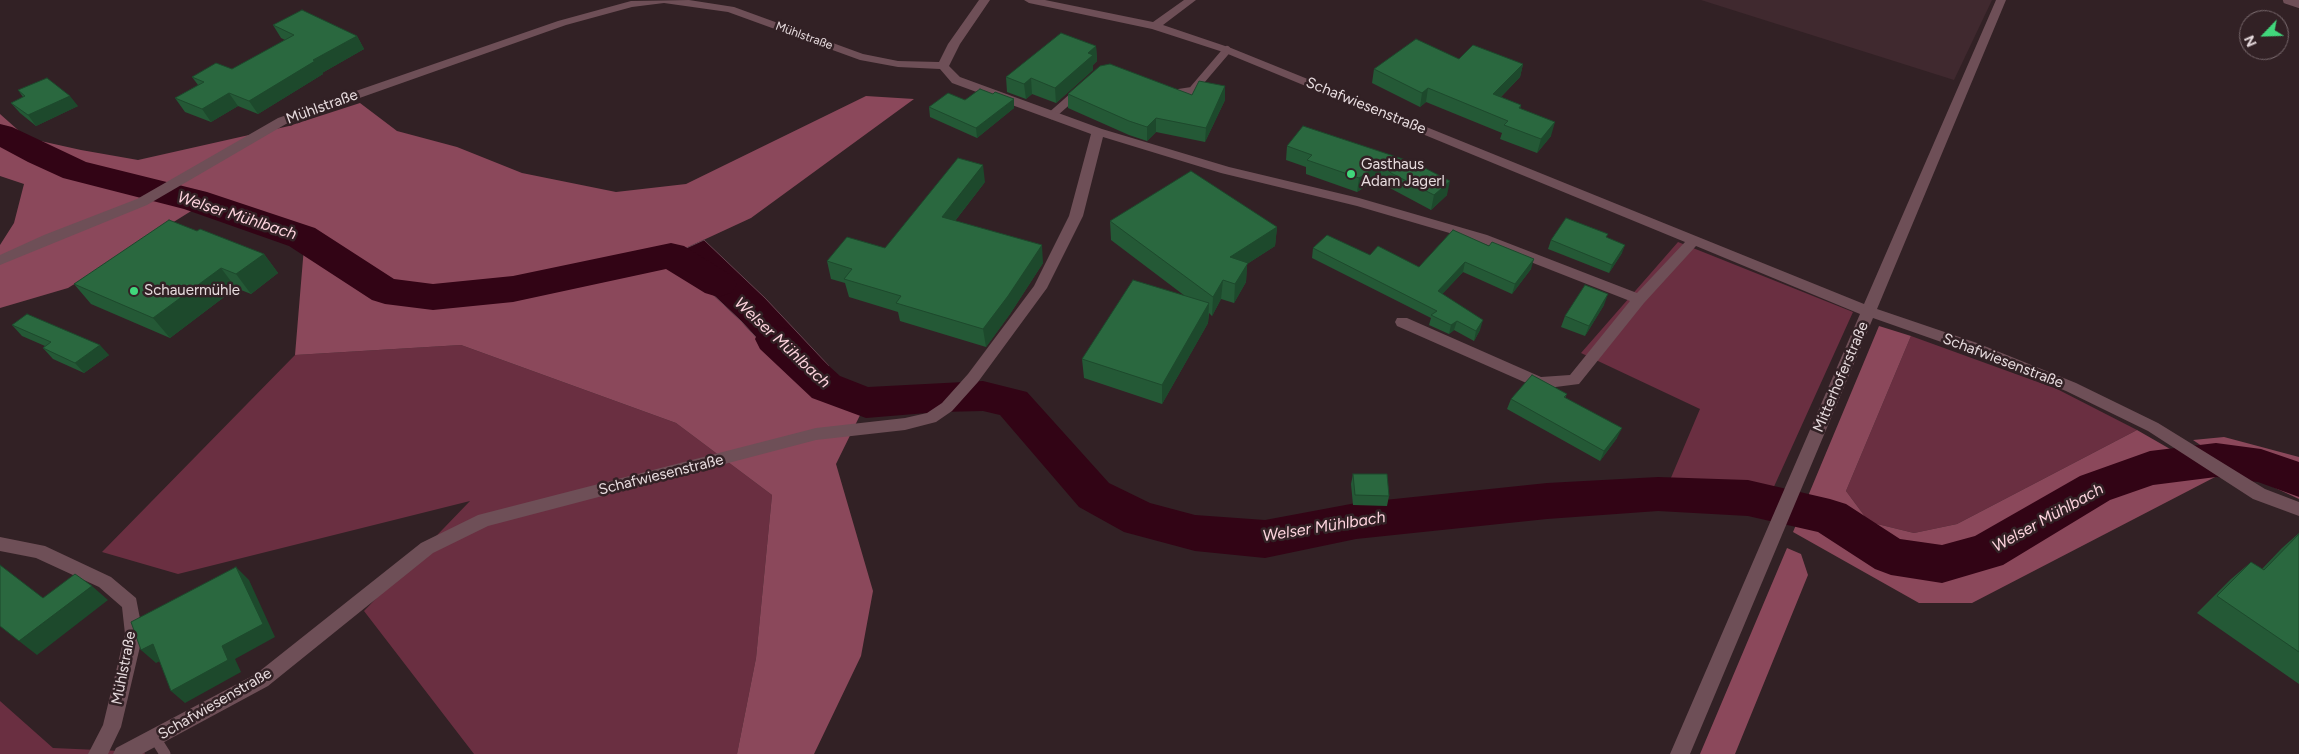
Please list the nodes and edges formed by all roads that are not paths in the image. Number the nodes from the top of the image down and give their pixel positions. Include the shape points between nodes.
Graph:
1 (662, 0) edge
2 (666, 0) edge
3 (985, 0) edge
4 (1029, 0) edge
5 (1191, 0) edge
6 (2001, 0) edge
7 (2287, 0) edge
8 (2299, 4) edge
9 (1155, 26) junction
10 (1227, 50) junction
11 (943, 66) junction
12 (1085, 86) edge
13 (1166, 92) edge
14 (1052, 115) junction
15 (1098, 132) junction
16 (1694, 240) junction
17 (0, 260) edge
18 (1639, 299) junction
19 (1868, 311) junction
20 (1402, 322) dead end
21 (2299, 509) edge
22 (0, 544) edge
23 (155, 738) junction
24 (98, 754) edge
25 (123, 754) edge
26 (165, 754) edge
27 (1680, 754) edge

1 - 17 street, Mühlstraße via 598,11 282,121 142,202
2 - 11 street, Mühlstraße via 730,9 860,57 898,64
3 - 11 street via 954,44
4 - 9 street, Schafwiesenstraße
5 - 9 street
6 - 19 street, Mitterhoferstraße
7 - 8 lane
9 - 10 street, Schafwiesenstraße
10 - 13 lane via 1192,90 1176,95
10 - 16 street, Schafwiesenstraße
11 - 14 street via 956,80
12 - 14 lane
14 - 15 street
15 - 18 street via 1226,170 1359,202 1482,238
15 - 23 street, Schafwiesenstraße via 1076,216 1040,288 973,378 947,407 931,418 816,434 484,520 427,548 262,680
16 - 18 street
16 - 19 street, Schafwiesenstraße
18 - 20 street via 1574,380 1540,383
19 - 21 street, Schafwiesenstraße via 1972,347 2071,388 2153,427 2259,494
19 - 27 street, Mitterhoferstraße
22 - 24 street, Mühlstraße via 39,551 105,582 130,603 134,634 112,727
23 - 25 street, Schafwiesenstraße
23 - 26 lane

